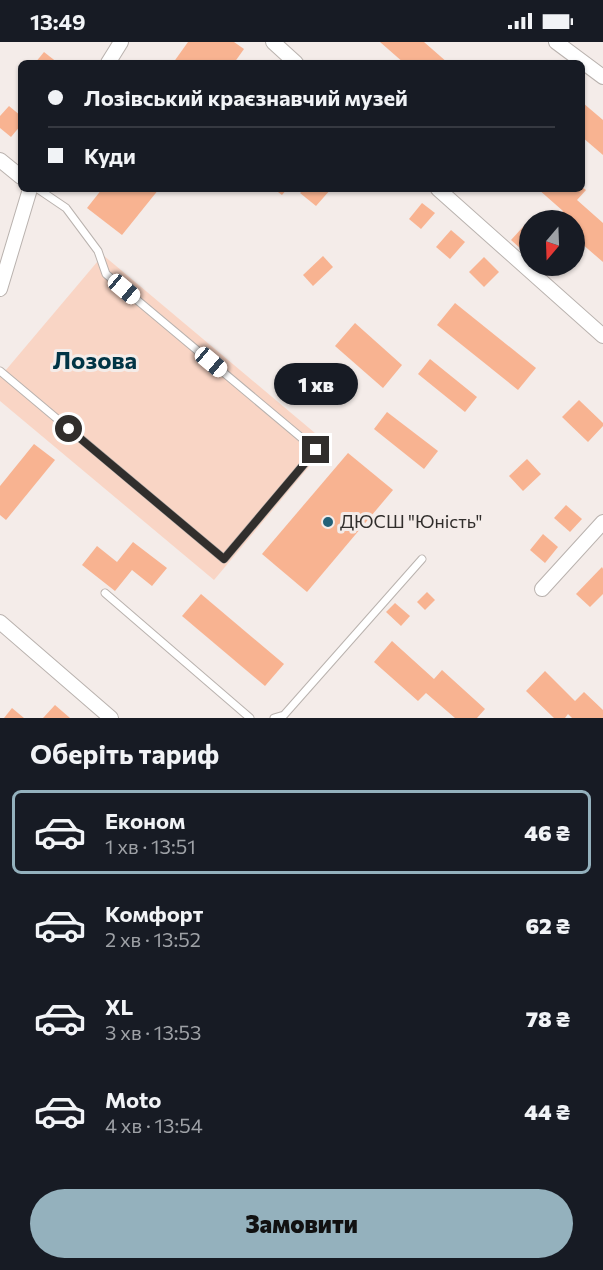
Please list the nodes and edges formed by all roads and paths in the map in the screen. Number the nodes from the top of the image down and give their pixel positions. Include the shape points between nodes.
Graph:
1 (121, 42) edge
2 (273, 42) edge
3 (556, 42) edge
4 (110, 60) edge
5 (293, 60) edge
6 (580, 60) edge
7 (585, 64) edge
8 (603, 77) edge
9 (0, 160) edge
10 (18, 175) edge
11 (29, 192) edge
12 (42, 192) edge
13 (441, 192) edge
14 (0, 289) edge
15 (603, 336) edge
16 (0, 371) edge
17 (603, 522) edge
18 (422, 559) dead end
19 (542, 589) dead end
20 (105, 593) dead end
21 (0, 622) edge
22 (111, 718) edge
23 (250, 718) edge
24 (274, 718) edge

1 - 4 street
2 - 5 street
3 - 6 street
7 - 8 street
9 - 10 street
11 - 14 street
12 - 16 lane via 66,208 98,251 106,274 316,450 224,559
13 - 15 street
17 - 19 street
18 - 24 lane via 284,715
20 - 23 lane
21 - 22 street

